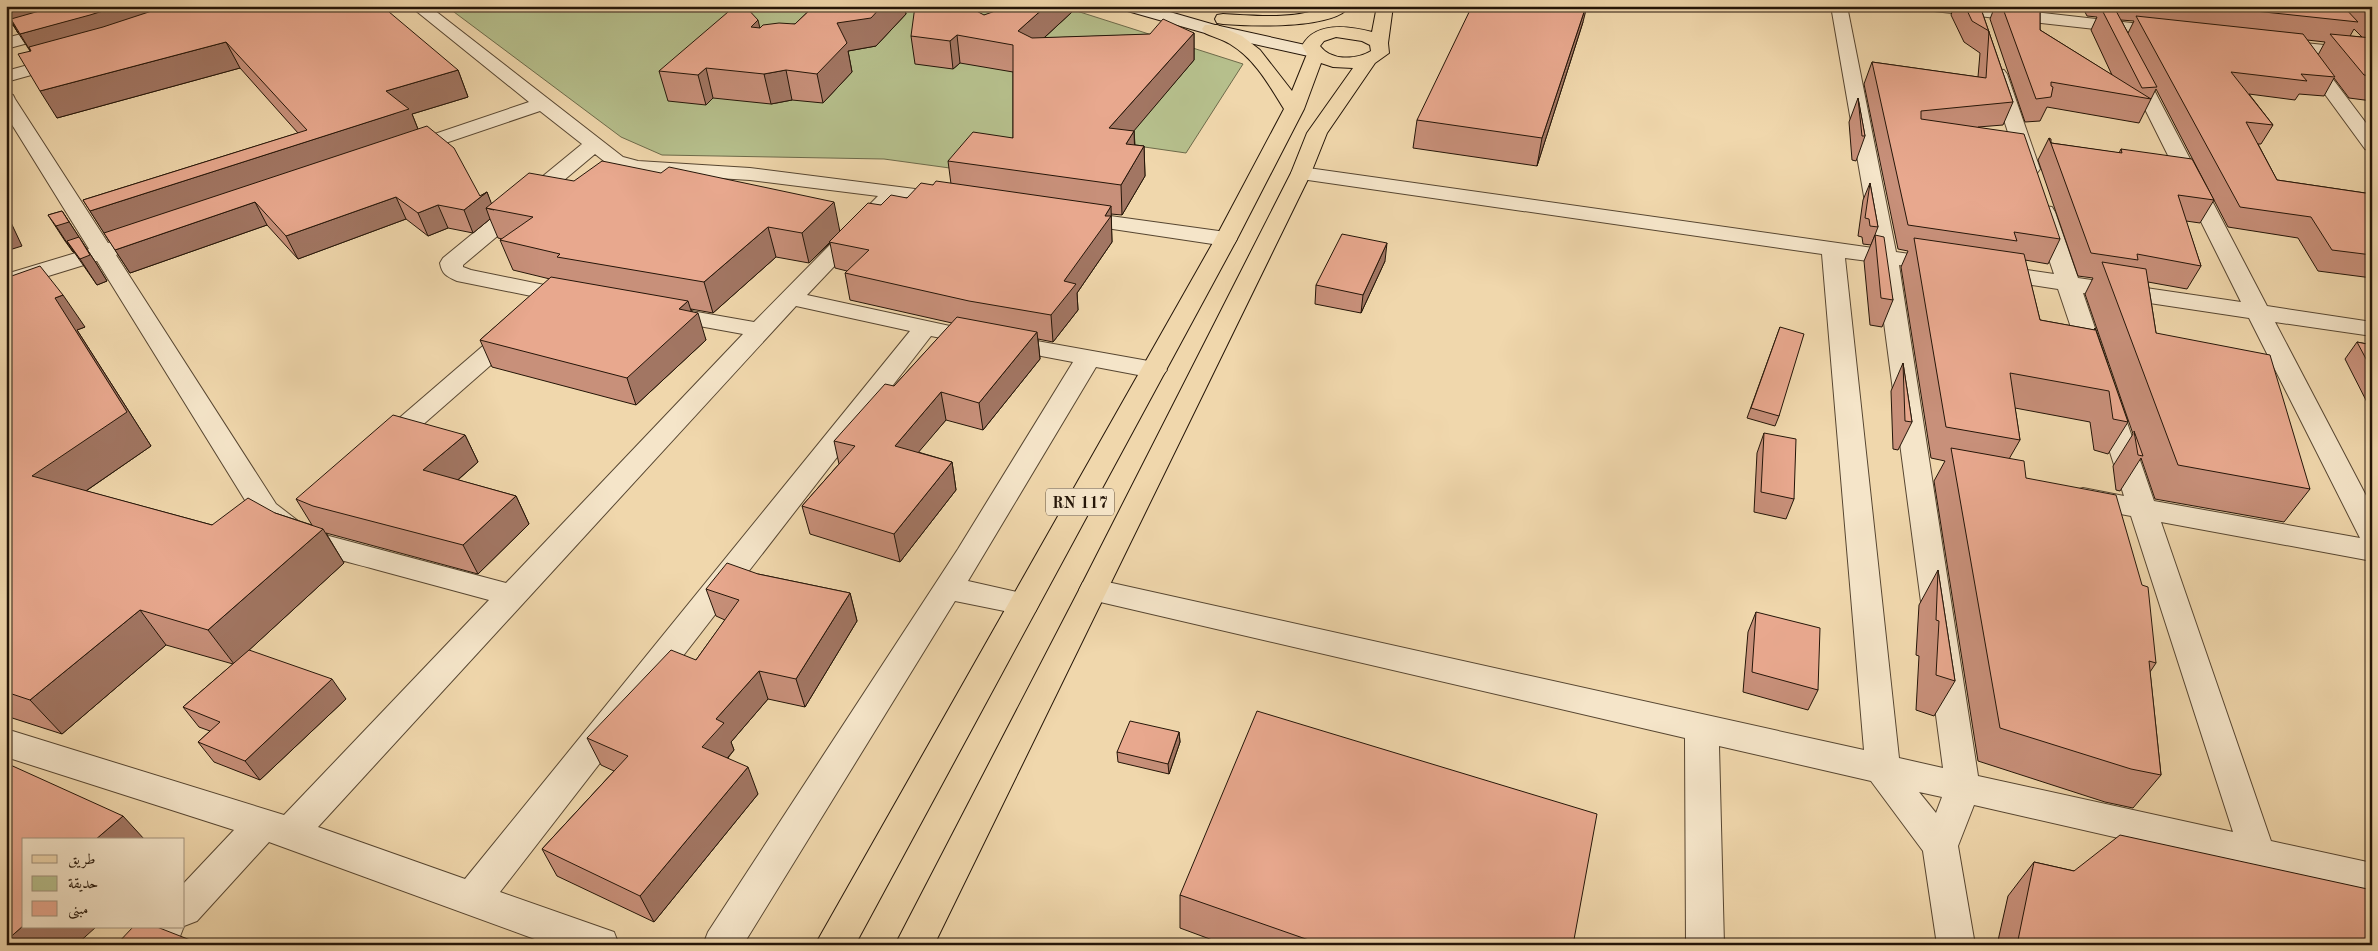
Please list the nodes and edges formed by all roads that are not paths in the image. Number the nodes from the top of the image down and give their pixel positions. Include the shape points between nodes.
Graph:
1 (418, 6) edge
2 (1130, 6) edge
3 (1178, 6) edge
4 (1342, 6) edge
5 (1349, 6) edge
6 (1386, 6) edge
7 (1839, 6) edge
8 (1934, 6) edge
9 (1977, 12) junction
10 (1217, 24) junction
11 (74, 25) edge
12 (2112, 25) junction
13 (2181, 33) edge
14 (2346, 34) edge
15 (2260, 43) edge
16 (6, 44) edge
17 (1319, 44) junction
18 (2299, 47) junction
19 (1374, 52) junction
20 (86, 54) edge
21 (2368, 54) edge
22 (6, 77) edge
23 (6, 99) edge
24 (542, 104) junction
25 (1294, 109) junction
26 (594, 146) junction
27 (2372, 146) edge
28 (383, 158) edge
29 (1301, 173) junction
30 (894, 191) junction
31 (923, 195) edge
32 (1050, 214) edge
33 (1226, 239) junction
34 (131, 243) edge
35 (1833, 249) junction
36 (103, 252) junction
37 (1886, 256) junction
38 (6, 282) edge
39 (2068, 284) junction
40 (1195, 296) junction
41 (791, 298) junction
42 (1236, 303) junction
43 (637, 308) edge
44 (2257, 312) junction
45 (925, 328) junction
46 (2372, 329) edge
47 (760, 330) junction
48 (1089, 357) junction
49 (1154, 370) junction
50 (371, 456) edge
51 (1916, 467) junction
52 (1945, 472) dead end
53 (2058, 493) edge
54 (2143, 509) junction
55 (309, 512) edge
56 (2368, 521) edge
57 (289, 530) junction
58 (2372, 551) edge
59 (948, 588) junction
60 (1094, 590) junction
61 (510, 595) junction
62 (1024, 604) junction
63 (1702, 729) junction
64 (6, 743) edge
65 (1883, 771) junction
66 (1963, 789) junction
67 (277, 828) junction
68 (1940, 846) junction
69 (2258, 856) junction
70 (2372, 880) edge
71 (472, 899) junction
72 (185, 908) edge
73 (165, 928) edge
74 (150, 945) edge
75 (600, 945) edge
76 (722, 945) edge
77 (834, 945) edge
78 (914, 945) edge
79 (1705, 945) edge
80 (1956, 945) edge

1 - 24 street
2 - 10 street
3 - 10 street
4 - 10 main road via 1299,19
5 - 17 main road, RN 117
6 - 19 main road, RN 117
7 - 37 street
8 - 9 street
9 - 12 street
9 - 39 street
10 - 17 street
10 - 25 main road via 1264,66
11 - 16 street
12 - 13 street
12 - 44 street
14 - 21 street
15 - 18 street
17 - 19 main road via 1334,61 1357,62
17 - 19 main road via 1357,33 1366,36
17 - 25 main road, RN 117
18 - 21 street
18 - 27 street
19 - 29 main road, RN 117 via 1317,134
20 - 22 street
23 - 36 street
24 - 26 street
24 - 28 street
25 - 33 main road, RN 117
26 - 30 street via 616,161 637,167 750,174
26 - 50 street via 451,263 453,271 465,276 568,297
29 - 35 street
29 - 42 main road, RN 117
30 - 31 street
30 - 41 street
32 - 33 street
33 - 40 main road, RN 117
34 - 36 street
35 - 37 street
35 - 65 street
36 - 38 street
36 - 57 street via 266,511
37 - 39 street
37 - 51 street
39 - 44 street
39 - 54 street
40 - 42 main road
40 - 49 main road, RN 117
41 - 45 street
41 - 47 street
42 - 60 main road, RN 117
43 - 47 street
44 - 46 street
44 - 56 street
45 - 48 street
45 - 71 street
47 - 61 street
48 - 49 street
48 - 59 street
49 - 62 main road, RN 117
51 - 52 street
51 - 66 street
53 - 54 street
54 - 58 street
54 - 69 street
55 - 57 street
57 - 61 street via 322,544
59 - 62 street
59 - 76 street
60 - 63 street
60 - 78 main road, RN 117
61 - 67 street
62 - 77 main road, RN 117
63 - 65 street
63 - 79 street
64 - 67 street
65 - 66 street
65 - 68 street
66 - 68 street
66 - 69 street
67 - 71 street
67 - 72 street
68 - 80 street
69 - 70 street
71 - 75 street
73 - 74 street

